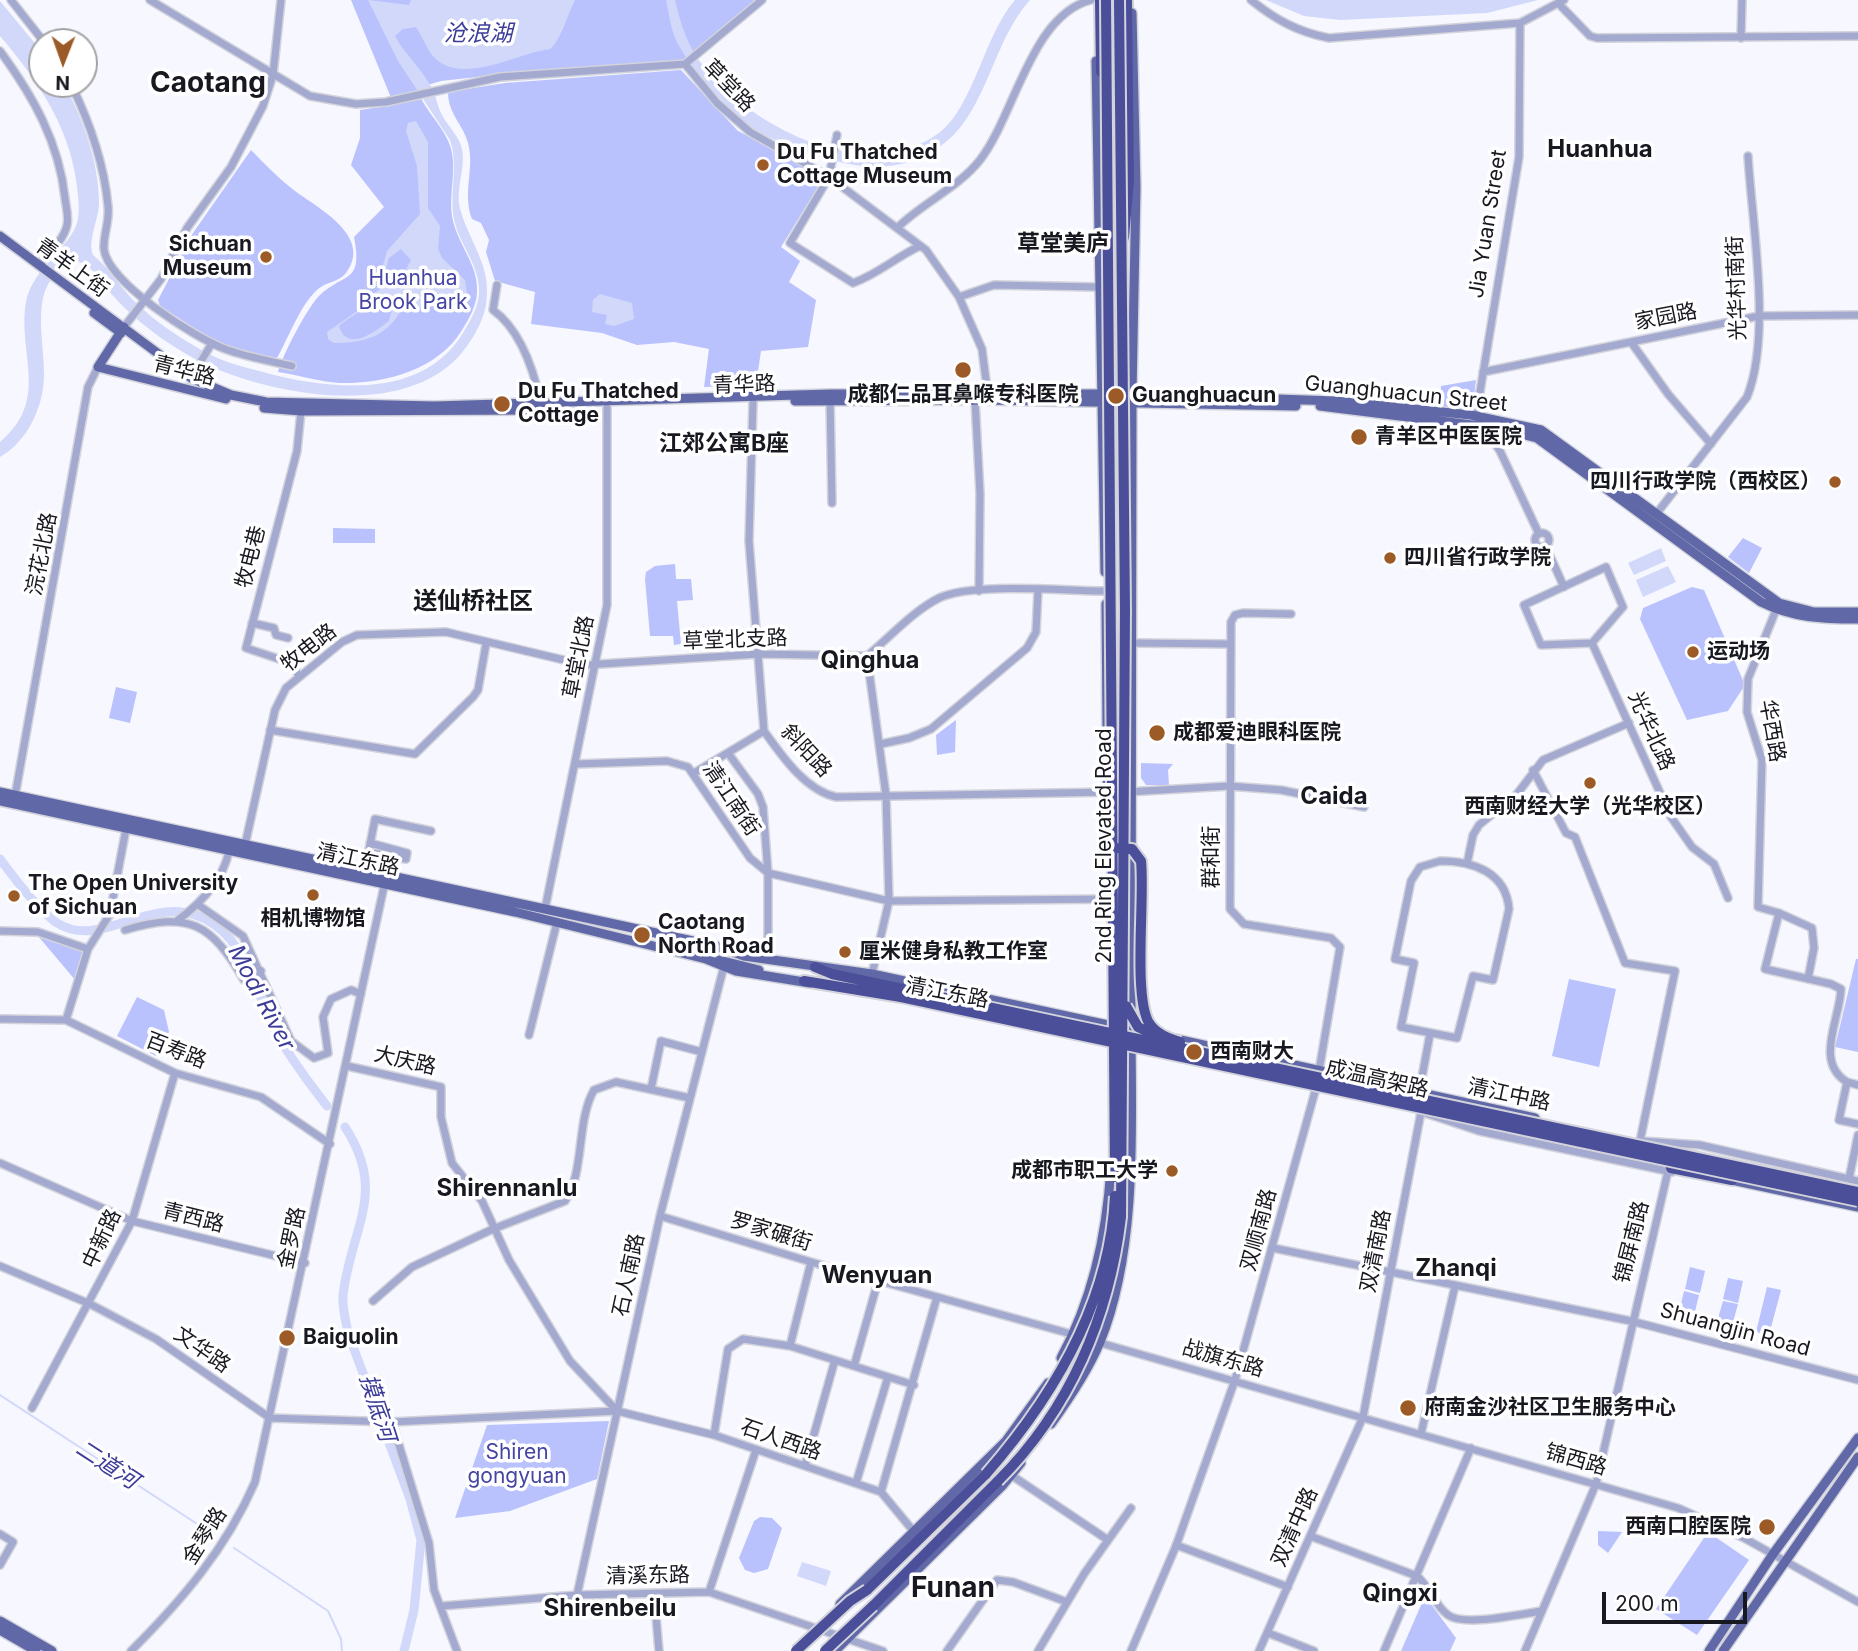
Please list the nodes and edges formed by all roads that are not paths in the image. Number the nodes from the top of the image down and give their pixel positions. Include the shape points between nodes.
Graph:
1 (11, 0) edge
2 (150, 0) edge
3 (281, 0) edge
4 (762, 0) edge
5 (1095, 0) edge
6 (1106, 0) edge
7 (1119, 0) edge
8 (1129, 0) edge
9 (1251, 0) edge
10 (1742, 0) edge
11 (1562, 2) edge
12 (1520, 23) junction
13 (33, 28) edge
14 (1858, 36) edge
15 (1741, 38) junction
16 (0, 51) edge
17 (687, 63) junction
18 (273, 75) junction
19 (78, 98) edge
20 (837, 135) dead end
21 (1748, 156) dead end
22 (829, 177) junction
23 (897, 228) junction
24 (0, 236) edge
25 (0, 244) edge
26 (920, 246) junction
27 (1108, 246) junction
28 (1122, 254) junction
29 (39, 268) junction
30 (497, 285) dead end
31 (1098, 287) junction
32 (959, 297) junction
33 (144, 302) junction
34 (1858, 315) edge
35 (1759, 316) junction
36 (125, 326) junction
37 (1631, 342) junction
38 (212, 343) junction
39 (175, 366) junction
40 (292, 366) dead end
41 (98, 368) junction
42 (1483, 372) junction
43 (191, 378) junction
44 (171, 385) junction
45 (830, 397) junction
46 (988, 397) junction
47 (1102, 397) junction
48 (1132, 398) junction
49 (975, 400) junction
50 (753, 402) junction
51 (541, 404) junction
52 (607, 408) junction
53 (301, 411) junction
54 (1476, 416) junction
55 (1482, 427) junction
56 (1710, 444) junction
57 (832, 503) dead end
58 (1657, 513) junction
59 (1564, 587) junction
60 (979, 591) junction
61 (1038, 591) junction
62 (1106, 591) junction
63 (1776, 610) junction
64 (1857, 612) edge
65 (1292, 614) dead end
66 (253, 623) junction
67 (288, 638) dead end
68 (1132, 643) junction
69 (1592, 643) junction
70 (486, 644) junction
71 (1231, 644) junction
72 (759, 654) junction
73 (867, 656) junction
74 (597, 664) junction
75 (299, 676) junction
76 (1629, 723) junction
77 (270, 730) junction
78 (764, 731) junction
79 (881, 744) junction
80 (728, 753) junction
81 (576, 764) junction
82 (1533, 770) junction
83 (694, 773) junction
84 (1229, 786) junction
85 (0, 792) edge
86 (1131, 792) junction
87 (1105, 793) junction
88 (886, 795) junction
89 (15, 796) junction
90 (0, 801) edge
91 (1364, 807) dead end
92 (126, 829) junction
93 (431, 831) dead end
94 (370, 843) junction
95 (245, 845) junction
96 (229, 851) junction
97 (368, 852) junction
98 (1467, 864) junction
99 (365, 870) junction
100 (768, 873) junction
101 (386, 879) junction
102 (1728, 898) dead end
103 (1111, 900) junction
104 (889, 901) junction
105 (194, 907) junction
106 (545, 909) junction
107 (1779, 913) junction
108 (179, 919) junction
109 (557, 922) junction
110 (125, 930) dead end
111 (0, 931) edge
112 (716, 946) junction
113 (88, 949) junction
114 (768, 955) junction
115 (706, 959) junction
116 (779, 960) junction
117 (724, 966) junction
118 (815, 967) junction
119 (259, 972) junction
120 (872, 974) junction
121 (776, 976) junction
122 (1808, 979) junction
123 (804, 981) junction
124 (902, 993) junction
125 (361, 994) junction
126 (1124, 1002) junction
127 (0, 1019) edge
128 (65, 1020) junction
129 (1113, 1025) junction
130 (1131, 1030) junction
131 (1430, 1034) junction
132 (529, 1035) dead end
133 (1180, 1042) junction
134 (1112, 1044) junction
135 (1131, 1048) junction
136 (702, 1052) junction
137 (347, 1066) junction
138 (1320, 1071) junction
139 (175, 1073) junction
140 (1333, 1081) junction
141 (1847, 1082) junction
142 (1858, 1085) edge
143 (1316, 1088) junction
144 (651, 1089) junction
145 (1419, 1093) junction
146 (690, 1098) junction
147 (1422, 1112) junction
148 (1443, 1114) junction
149 (1858, 1124) edge
150 (1858, 1135) edge
151 (1641, 1143) junction
152 (330, 1144) junction
153 (0, 1163) edge
154 (1669, 1170) junction
155 (1849, 1179) junction
156 (1732, 1180) junction
157 (1858, 1181) edge
158 (1858, 1189) edge
159 (1858, 1201) edge
160 (1858, 1207) edge
161 (660, 1216) junction
162 (132, 1221) junction
163 (493, 1228) junction
164 (1273, 1248) junction
165 (811, 1262) junction
166 (304, 1263) junction
167 (0, 1266) edge
168 (1390, 1273) junction
169 (878, 1281) junction
170 (1455, 1286) junction
171 (937, 1297) junction
172 (373, 1301) dead end
173 (90, 1304) junction
174 (1631, 1321) junction
175 (1074, 1335) junction
176 (1100, 1343) junction
177 (790, 1346) junction
178 (835, 1360) junction
179 (854, 1366) junction
180 (888, 1377) junction
181 (1236, 1380) junction
182 (1858, 1380) edge
183 (914, 1385) junction
184 (32, 1408) dead end
185 (617, 1411) junction
186 (1363, 1417) junction
187 (270, 1418) junction
188 (391, 1422) junction
189 (1421, 1434) junction
190 (714, 1435) junction
191 (1858, 1438) edge
192 (1471, 1448) junction
193 (756, 1450) junction
194 (1858, 1457) edge
195 (805, 1466) junction
196 (1011, 1475) junction
197 (856, 1483) junction
198 (1596, 1484) junction
199 (881, 1492) junction
200 (1131, 1508) dead end
201 (915, 1533) junction
202 (0, 1534) edge
203 (1310, 1536) junction
204 (1108, 1540) junction
205 (1176, 1545) junction
206 (1773, 1554) junction
207 (1786, 1561) junction
208 (0, 1565) edge
209 (1417, 1576) junction
210 (1288, 1587) junction
211 (867, 1590) junction
212 (709, 1591) junction
213 (654, 1594) junction
214 (577, 1595) junction
215 (1067, 1602) junction
216 (1858, 1602) edge
217 (442, 1606) junction
218 (873, 1606) junction
219 (1542, 1611) junction
220 (0, 1621) edge
221 (814, 1627) junction
222 (0, 1630) edge
223 (1268, 1633) junction
224 (848, 1638) junction
225 (36, 1651) edge
226 (52, 1651) edge
227 (131, 1651) edge
228 (457, 1651) edge
229 (659, 1651) edge
230 (789, 1651) edge
231 (796, 1651) edge
232 (805, 1651) edge
233 (825, 1651) edge
234 (835, 1651) edge
235 (883, 1651) edge
236 (947, 1651) edge
237 (1038, 1651) edge
238 (1131, 1651) edge
239 (1259, 1651) edge
240 (1314, 1651) edge
241 (1384, 1651) edge
242 (1525, 1651) edge
243 (1709, 1651) edge
244 (1723, 1651) edge

1 - 13 street
2 - 18 street, 草堂路
3 - 18 street
4 - 17 street
5 - 23 street via 1082,2 1045,34 1005,121 978,163 915,209
5 - 27 highway, bridge via 1101,27
5 - 31 main road
6 - 27 highway, 2nd Ring Elevated Road, bridge
7 - 28 highway, 2nd Ring Elevated Road, bridge
8 - 28 highway, bridge via 1129,180
8 - 48 main road via 1136,187
9 - 12 street via 1274,19 1303,33 1329,38
10 - 15 street
11 - 12 street
11 - 15 street via 1590,36 1597,38
12 - 42 street, Jia Yuan Street via 1519,156
14 - 15 street
16 - 29 street via 29,91 55,145 64,190 68,223
17 - 18 street, 草堂路 via 500,77 356,104 310,96
17 - 22 street, 草堂路 via 717,103 741,124
18 - 33 street via 232,167 187,228
19 - 33 street via 92,125 104,177 109,208 107,260
20 - 22 street
21 - 35 street, 光华村南街
22 - 23 street, 草堂路
22 - 26 street via 790,243 853,283 878,274 898,256
23 - 26 street, 草堂路
24 - 29 main road, 青羊上街
25 - 29 main road, 青羊上街
26 - 32 street, 草堂路
27 - 129 highway, 2nd Ring Elevated Road, bridge
28 - 126 highway, 2nd Ring Elevated Road, bridge
29 - 36 main road, 青羊上街
30 - 51 street via 493,310 509,322 536,379
31 - 32 street via 994,285
31 - 47 main road
32 - 46 street, 草堂路 via 982,349
33 - 36 street
33 - 38 street
34 - 35 street, 家园路
35 - 37 street, 家园路
35 - 56 street, 光华村南街 via 1754,381
36 - 39 main road, 青华路
36 - 41 main road, 浣花北路
37 - 42 street, 家园路
37 - 56 street
38 - 40 street
38 - 43 street
39 - 43 main road, 青华路
39 - 44 main road
41 - 44 main road, 青华路
41 - 89 street, 浣花北路 via 88,387
42 - 54 street, Jia Yuan Street
43 - 51 main road, 青华路 via 231,395 283,404
44 - 53 main road, 青华路 via 257,406
45 - 46 main road, 青华路
45 - 49 main road, 青华路
45 - 50 main road, 青华路
45 - 51 main road, 青华路
45 - 57 street
46 - 47 main road, 青华路
46 - 49 main road, 青华路
47 - 48 main road, Guanghuacun Street
47 - 62 main road
48 - 54 main road, Guanghuacun Street via 1335,401
48 - 55 main road, Guanghuacun Street via 1324,406
48 - 68 main road
49 - 60 street
50 - 52 main road, 青华路
50 - 72 street, 斜阳路 via 749,541
52 - 53 main road, 青华路
52 - 74 street, 草堂北路 via 607,593
53 - 66 street, 牧电巷 via 297,452
54 - 55 street
54 - 58 main road, Guanghuacun Street via 1541,430
55 - 59 street via 1500,451 1539,534 1549,538 1546,547
55 - 63 main road, Guanghuacun Street via 1537,438
56 - 58 street, 光华村南街
58 - 64 main road, Guanghuacun Street via 1779,603 1814,612
59 - 69 street via 1606,567 1623,607
59 - 69 street via 1524,605 1541,645
60 - 61 street
60 - 73 street via 939,598
61 - 62 street
61 - 79 street via 1036,632 1027,648 931,729
62 - 87 main road
63 - 64 main road, Guanghuacun Street via 1812,618
63 - 107 street, 华西路 via 1748,679 1747,712 1762,760 1758,907
65 - 71 street, 群和街 via 1236,615 1231,622
66 - 67 street via 274,628 276,635
66 - 75 street, 牧电巷 via 246,648 291,663
68 - 71 street
68 - 86 main road
69 - 76 street, 光华北路
70 - 74 street, 牧电路
70 - 75 street, 牧电路 via 446,632 357,635
70 - 77 street via 478,690 415,754
71 - 84 street, 群和街
72 - 73 street, 草堂北支路
72 - 74 street, 草堂北支路
72 - 78 street, 斜阳路
73 - 79 street
74 - 81 street, 草堂北路
75 - 77 street, 牧电路 via 286,688
76 - 82 street via 1543,760
76 - 102 street, 光华北路 via 1671,817 1692,847 1714,864
77 - 95 street, 牧电路
78 - 80 street
78 - 88 street, 斜阳路 via 780,754 820,793 836,797
79 - 88 street
80 - 83 street
80 - 100 street via 763,807
81 - 83 street, 清江南街 via 667,761 681,763
81 - 106 street, 草堂北路
82 - 98 street via 1517,794 1479,825
82 - 151 street via 1566,834 1575,837 1618,938 1621,959 1675,971
83 - 100 street, 清江南街 via 750,858
84 - 86 street, 斜阳路
84 - 91 street, 斜阳路 via 1281,790
84 - 138 street, 群和街 via 1233,915 1244,924 1331,938 1340,947
85 - 89 main road, 清江东路
86 - 87 street, 斜阳路
86 - 130 main road
87 - 88 street, 斜阳路
87 - 103 main road
88 - 104 street
89 - 95 main road, 清江东路
90 - 92 main road, 清江东路
92 - 96 main road, 清江东路
92 - 113 street via 106,922
93 - 94 street via 375,818
94 - 97 street
94 - 97 street via 407,853 406,859
95 - 99 main road, 清江东路
96 - 101 main road, 清江东路
96 - 105 street via 225,870
97 - 99 street
98 - 131 street via 1491,872 1508,897 1509,909 1493,980 1473,976 1459,1037
98 - 131 street via 1440,861 1420,867 1412,881 1395,959 1415,963 1401,1027
99 - 101 main road, 清江东路
100 - 104 street
100 - 114 street
101 - 106 main road, 清江东路
101 - 109 main road, 清江东路
101 - 125 street, 大庆路
103 - 104 street
103 - 129 main road
104 - 120 street
105 - 108 street
105 - 119 street via 243,936
106 - 112 main road, 清江东路
107 - 122 street via 1812,928 1814,948
107 - 122 street via 1765,969
108 - 110 street
108 - 119 street via 215,938 244,980
109 - 115 main road, 清江东路
109 - 132 street
111 - 113 street via 38,932
112 - 114 main road, 清江东路
112 - 116 main road, 清江东路 via 744,956
113 - 128 street
114 - 116 main road, 清江东路
115 - 117 main road, 清江东路
115 - 121 main road, 清江东路 via 739,962
116 - 118 main road, 清江东路
117 - 121 main road, 清江东路
117 - 136 street, 石人南路
118 - 120 main road, 清江东路
118 - 124 highway, 成温高架路
119 - 125 street via 291,1041 314,1058 328,1053 323,1017 331,999 351,990
120 - 129 main road, 清江东路
121 - 123 main road, 清江东路
122 - 141 street via 1841,989 1830,1052 1835,1070
123 - 124 highway, 成温高架路
123 - 134 main road, 清江东路
124 - 140 highway, 成温高架路, bridge
124 - 148 highway, 成温高架路, bridge
125 - 137 street, 大庆路
126 - 133 highway, bridge via 1143,1031
126 - 218 highway, 2nd Ring Elevated Road, bridge via 1121,1217 1110,1286 1091,1345 1051,1416 1016,1463
127 - 128 street, 百寿路
128 - 139 street, 百寿路
129 - 130 main road, 清江中路
129 - 133 highway, bridge via 1107,966 1107,862 1117,848 1127,847 1136,853 1141,867 1145,1014 1156,1031
129 - 134 main road
129 - 211 highway, 2nd Ring Elevated Road, bridge via 1114,1204 1105,1256 1076,1342 1026,1428 986,1474
130 - 135 main road
130 - 138 main road, 清江中路
131 - 145 street, 双清南路
133 - 140 highway, bridge via 1307,1070
134 - 135 main road, 清江中路
134 - 175 main road via 1107,1217 1095,1274
135 - 143 main road, 清江中路
135 - 176 main road via 1124,1243
136 - 144 street via 661,1041
136 - 146 street, 石人南路
137 - 152 street, 金罗路
137 - 163 street, 大庆路 via 442,1087 441,1117 452,1163 482,1201
138 - 145 main road, 清江中路
139 - 152 street, 百寿路 via 261,1097
139 - 162 street, 中新路
140 - 151 highway, 成温高架路, bridge
141 - 142 street
141 - 149 street via 1839,1120
143 - 147 main road, 清江中路
143 - 164 street, 双顺南路
144 - 146 street
144 - 163 street via 616,1082 594,1090 569,1195
145 - 147 street, 双清南路
145 - 151 main road, 清江中路
146 - 161 street, 石人南路
147 - 154 street, 清江中路 via 1479,1132
147 - 156 main road, 清江中路
147 - 168 street, 双清南路
148 - 154 highway, bridge
148 - 159 highway, 成温高架路, bridge
150 - 155 street
151 - 155 street via 1700,1145
151 - 158 highway, 成温高架路, bridge
151 - 158 highway, bridge
152 - 166 street, 金罗路
153 - 162 street, 青西路
154 - 156 highway
154 - 174 street, 锦屏南路
155 - 157 street
156 - 160 main road, 清江中路
161 - 165 street, 罗家碾街
161 - 185 street, 石人南路
162 - 166 street, 青西路
162 - 173 street, 中新路
163 - 172 street via 412,1267
163 - 185 street, 大庆路 via 570,1361
164 - 168 street, Shuangjin Road
164 - 181 street, 双顺南路
165 - 169 street, 罗家碾街
165 - 177 street
166 - 187 street, 金罗路
167 - 173 street, 文华路
168 - 170 street, Shuangjin Road
168 - 186 street, 双清南路
169 - 171 street, 罗家碾街
169 - 179 street
170 - 174 street, Shuangjin Road
170 - 189 street
171 - 175 street, 罗家碾街
171 - 183 street
173 - 184 street, 中新路
173 - 187 street, 文华路 via 156,1339
174 - 182 street, Shuangjin Road
174 - 198 street, 锦屏南路
175 - 176 street, 战旗东路
175 - 201 main road via 1049,1382 1006,1441
176 - 181 street, 战旗东路
176 - 196 main road via 1066,1404
177 - 178 street
177 - 190 street via 743,1339 728,1349
178 - 179 street
178 - 195 street
179 - 180 street
180 - 183 street
180 - 197 street
181 - 186 street, 战旗东路
181 - 205 street, 双顺南路
183 - 199 street
185 - 188 street, 石人西路
185 - 190 street, 石人西路
185 - 214 street, 石人南路
186 - 189 street, 锦西路
186 - 203 street, 双清中路
187 - 188 street
187 - 227 street, 金琴路 via 255,1482 221,1546 174,1608
188 - 217 street via 429,1543 434,1590
189 - 192 street, 锦西路
190 - 193 street, 石人西路
191 - 206 main road
192 - 198 street, 锦西路
192 - 209 street
193 - 195 street, 石人西路
193 - 212 street
194 - 207 main road
195 - 197 street, 石人西路
196 - 204 street
196 - 224 main road
197 - 199 street, 石人西路
198 - 206 street, 锦西路 via 1708,1520
198 - 219 street, 锦屏南路
199 - 201 street
200 - 204 street
201 - 221 main road
202 - 208 street via 13,1542
203 - 209 street
203 - 210 street, 双清中路
204 - 215 street
205 - 210 street
205 - 238 street, 双顺南路
206 - 207 street, 锦西路
206 - 243 main road
207 - 216 street, 锦西路
207 - 244 main road
209 - 219 street via 1447,1615 1461,1621
209 - 241 street
210 - 223 street, 双清中路
211 - 231 highway, bridge
211 - 232 highway, bridge
212 - 213 street, 清溪东路
212 - 221 street, 清溪东路
213 - 214 street, 清溪东路
213 - 229 street
214 - 217 street, 清溪东路
215 - 236 street via 997,1580
215 - 237 street
217 - 228 street
218 - 233 highway, bridge
218 - 234 highway, bridge
219 - 242 street, 锦屏南路
220 - 226 main road
221 - 224 street, 清溪东路
221 - 230 main road
222 - 225 main road
223 - 239 street, 双清中路
223 - 240 street
224 - 234 main road
224 - 235 street, 清溪东路

